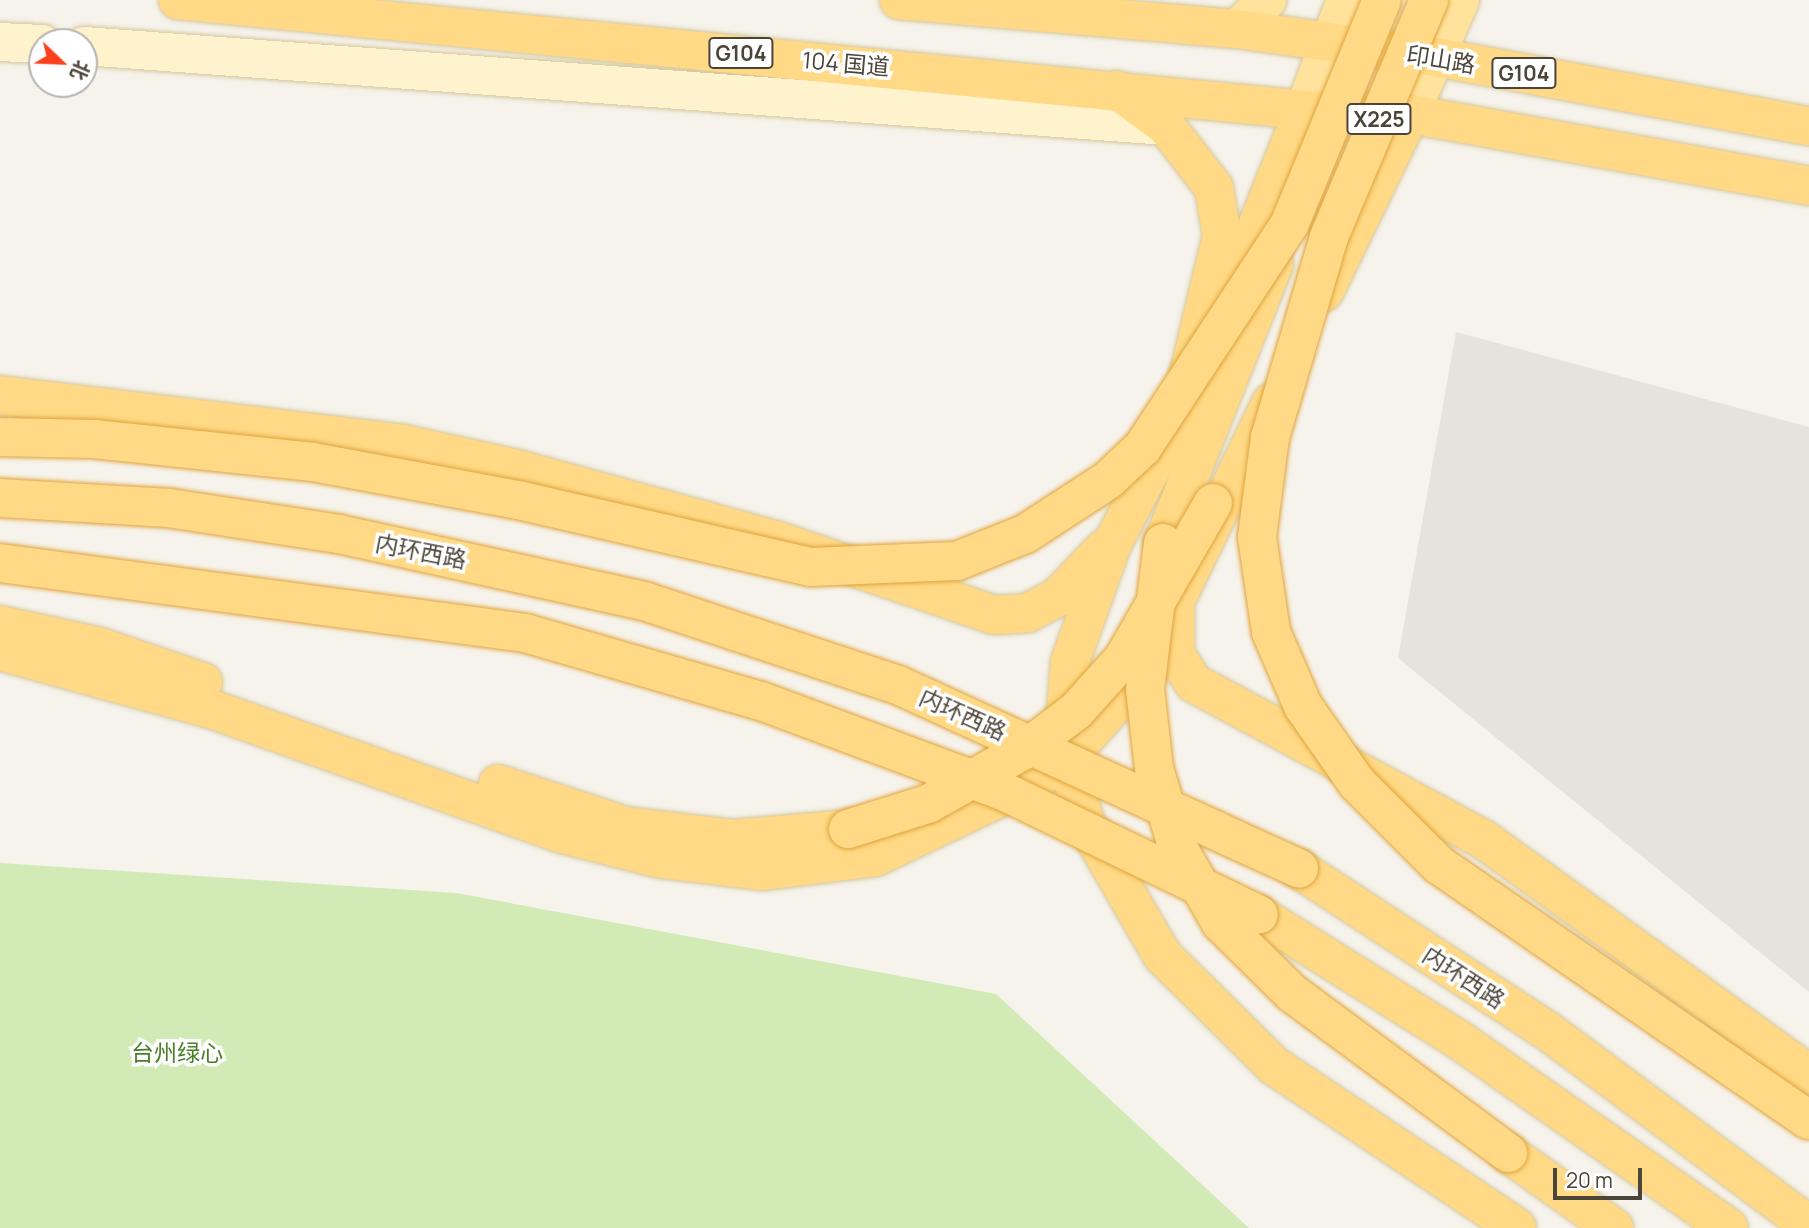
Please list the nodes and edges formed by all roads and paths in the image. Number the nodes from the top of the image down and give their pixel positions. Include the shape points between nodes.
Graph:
1 (178, 0) edge
2 (899, 0) edge
3 (1267, 0) edge
4 (1346, 0) edge
5 (1382, 0) edge
6 (1429, 0) edge
7 (1460, 0) edge
8 (1237, 29) junction
9 (0, 42) edge
10 (28, 43) edge
11 (1329, 43) junction
12 (98, 47) edge
13 (1436, 57) junction
14 (1116, 88) junction
15 (1304, 110) junction
16 (1410, 114) junction
17 (1166, 126) junction
18 (1809, 126) edge
19 (1809, 186) edge
20 (1290, 223) junction
21 (1329, 237) junction
22 (0, 395) edge
23 (1175, 432) junction
24 (0, 438) edge
25 (0, 498) edge
26 (1118, 534) junction
27 (0, 563) edge
28 (1175, 602) junction
29 (0, 625) edge
30 (0, 651) edge
31 (1066, 759) junction
32 (1809, 1074) edge
33 (1809, 1119) edge
34 (1809, 1225) edge
35 (1517, 1228) edge
36 (1614, 1228) edge
37 (1729, 1228) edge

1 - 14 highway, 104 国道 / G104
2 - 8 highway, G104
3 - 8 main road
4 - 11 main road
5 - 20 highway, X225, bridge
6 - 21 highway, X225, bridge
7 - 13 main road
8 - 11 highway, 印山路 / G104
9 - 10 main road
11 - 13 highway, 印山路 / G104
11 - 15 main road
12 - 17 main road
13 - 16 main road
13 - 18 highway, 印山路 / G104
14 - 15 highway, 104 国道 / G104
14 - 17 highway
15 - 16 highway, G104
15 - 23 highway
16 - 19 highway, G104
16 - 28 highway
17 - 23 highway via 1213,188 1222,236
20 - 24 highway, bridge via 1143,447 1108,480 1025,534 957,561 810,567 518,500 313,462 94,439
20 - 36 highway, bridge via 1163,543 1145,689 1154,768 1177,846 1221,923 1292,993
21 - 29 highway, bridge via 1213,503 1123,659 1076,710 1026,749 928,804 848,829 734,839 625,826 100,648
21 - 33 highway, bridge via 1270,437 1257,537 1271,632 1303,706 1357,783 1439,864
22 - 26 highway via 403,444 624,496 778,541 994,615 1027,613 1057,598
23 - 26 highway
25 - 34 highway, 内环西路, bridge via 169,508 326,532 648,602 898,685 1299,869 1549,1032
26 - 31 highway via 1070,662
27 - 37 highway, bridge via 525,633 761,701 1003,791 1259,915 1462,1042
28 - 31 highway via 1121,698
28 - 32 highway via 1175,654 1194,683 1483,839
30 - 31 highway via 215,710 559,833 662,859 764,871 875,856 967,817
31 - 35 highway via 1090,833 1161,955 1273,1065

